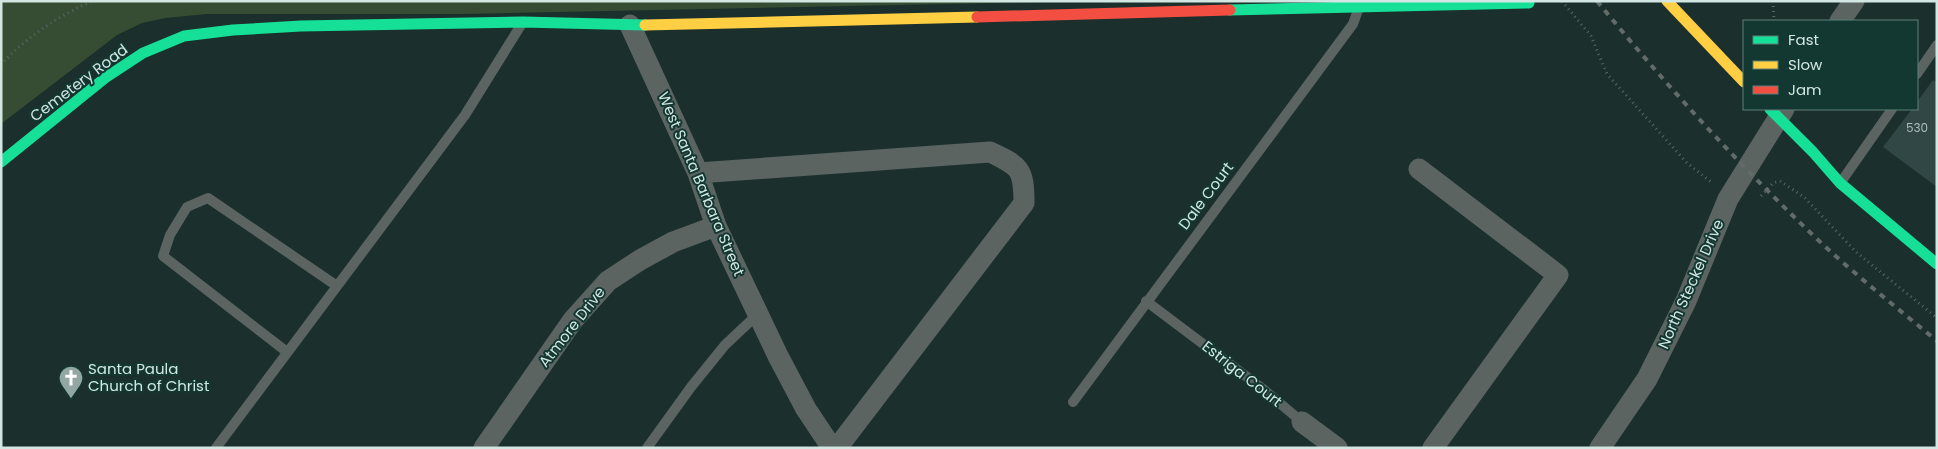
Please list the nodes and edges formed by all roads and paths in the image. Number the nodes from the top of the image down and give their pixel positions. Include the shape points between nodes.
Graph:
1 (93, 1) edge
2 (1667, 1) edge
3 (1773, 1) edge
4 (1854, 1) edge
5 (1529, 3) dead end
6 (1359, 7) junction
7 (1774, 20) edge
8 (1841, 20) edge
9 (523, 22) junction
10 (630, 25) junction
11 (1937, 46) edge
12 (1, 66) edge
13 (1918, 73) edge
14 (1743, 81) edge
15 (1891, 110) edge
16 (1778, 112) edge
17 (1, 162) edge
18 (1419, 169) dead end
19 (698, 173) junction
20 (1840, 183) junction
21 (716, 226) junction
22 (1937, 264) edge
23 (337, 286) junction
24 (1146, 301) junction
25 (758, 314) junction
26 (287, 352) junction
27 (1073, 402) dead end
28 (1302, 422) joint
29 (216, 448) edge
30 (484, 448) edge
31 (647, 448) edge
32 (832, 448) edge
33 (837, 448) edge
34 (1337, 448) edge
35 (1433, 448) edge
36 (1600, 448) edge

1 - 12 path via 74,8 39,30
2 - 14 street
3 - 7 path
4 - 8 street
5 - 6 street, Cemetery Road
6 - 10 street, Cemetery Road
6 - 24 lane, Dale Court via 1352,24
9 - 10 street, Cemetery Road
9 - 17 street, Cemetery Road via 301,26 184,36 143,53 105,78
9 - 23 lane via 465,115
10 - 19 street, West Santa Barbara Street
11 - 13 lane
15 - 20 lane
16 - 20 street
16 - 36 street, North Steckel Drive via 1728,199 1686,301 1647,379
18 - 35 street via 1558,275
19 - 21 street, West Santa Barbara Street
19 - 33 street via 990,152 1013,163 1024,181 1024,203
20 - 22 street
21 - 25 street, West Santa Barbara Street
21 - 30 street, Atmore Drive via 673,242 608,281 573,320
23 - 26 lane
23 - 26 lane via 208,198 187,207 170,235 164,256
24 - 27 lane, Dale Court
24 - 28 lane, Estriga Court
25 - 31 lane via 725,345
25 - 32 street, West Santa Barbara Street via 806,409
26 - 29 lane
28 - 34 street, Estriga Court

